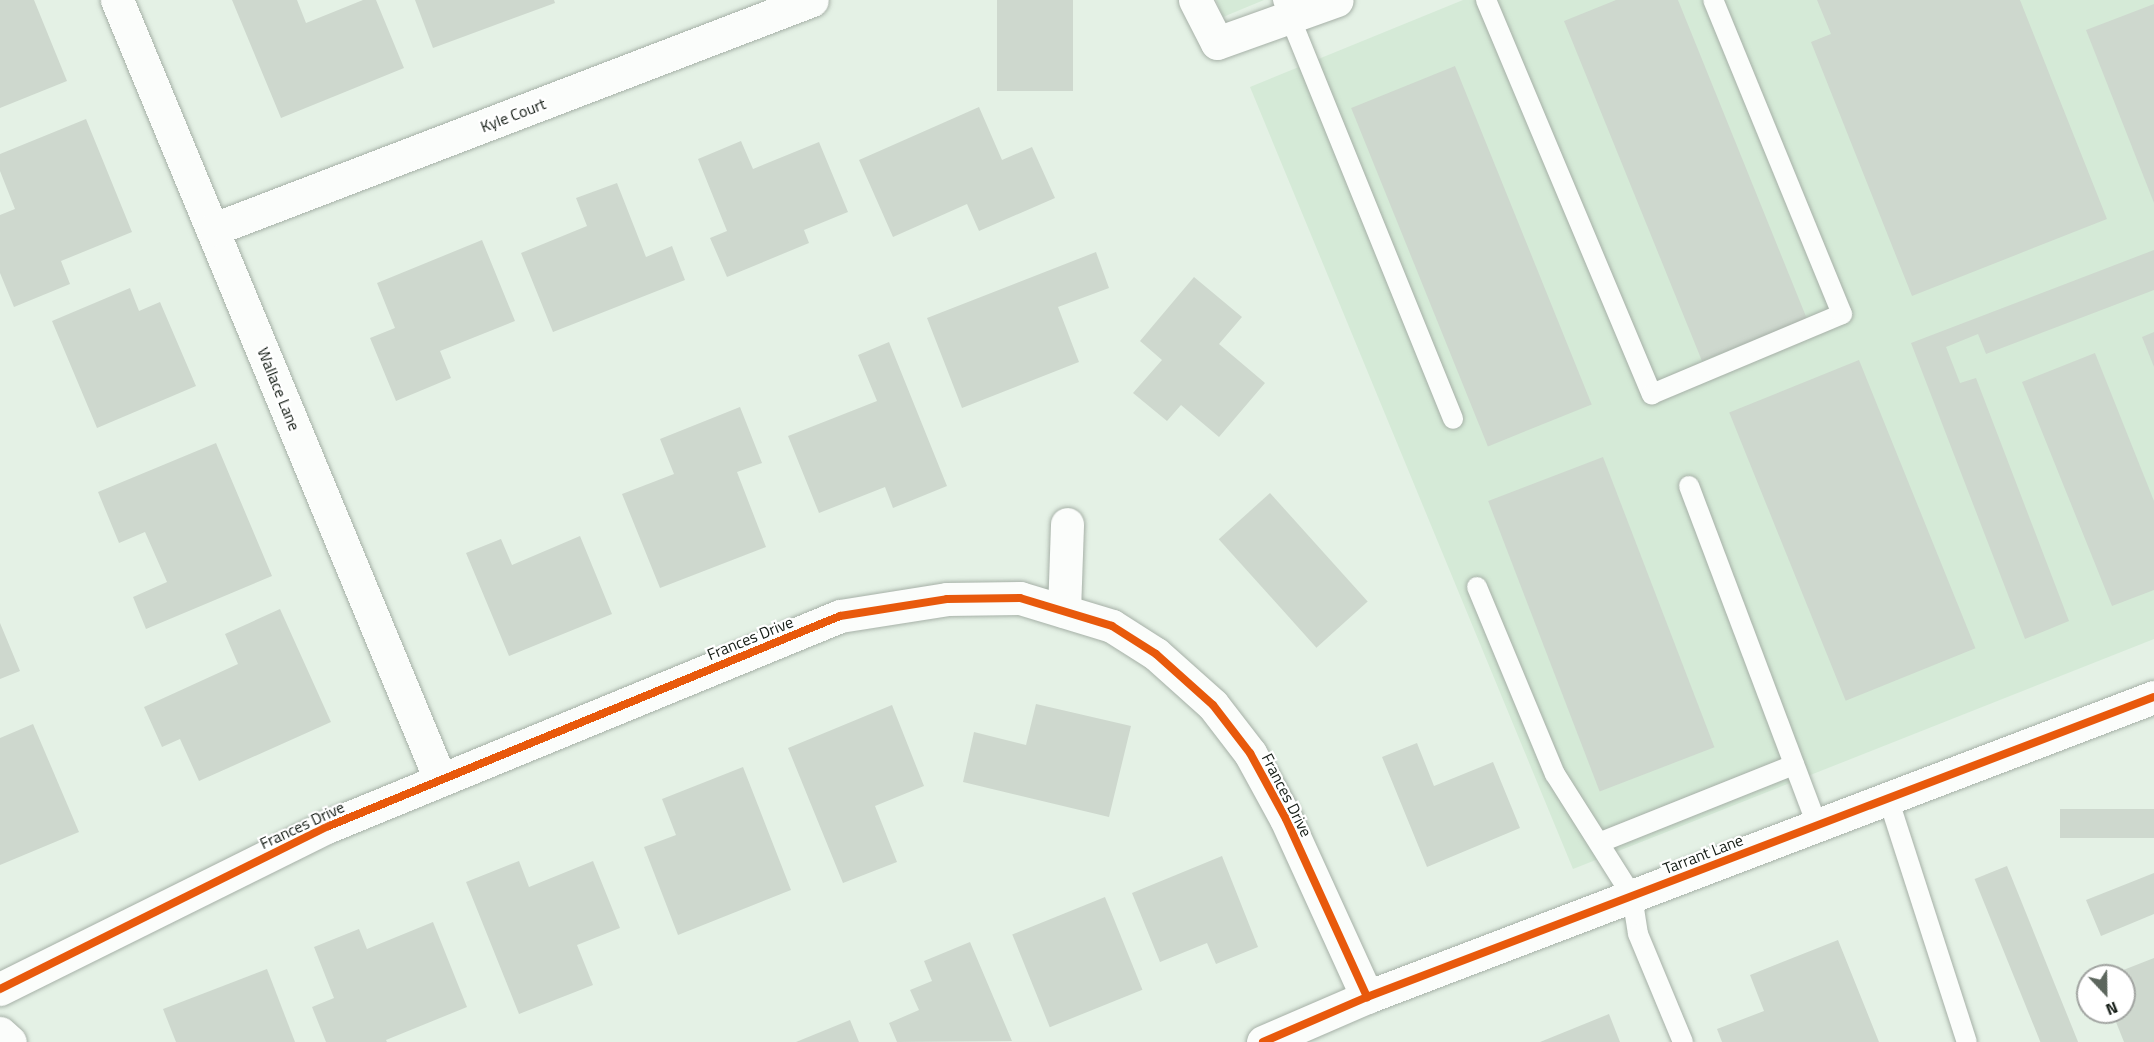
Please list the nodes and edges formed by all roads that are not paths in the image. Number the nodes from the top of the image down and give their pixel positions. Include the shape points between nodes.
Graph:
1 (117, 0) edge
2 (813, 0) edge
3 (1196, 0) edge
4 (1337, 0) edge
5 (1486, 0) edge
6 (1713, 0) edge
7 (1287, 9) edge
8 (214, 229) junction
9 (1454, 419) dead end
10 (1689, 486) dead end
11 (1067, 524) dead end
12 (1477, 587) dead end
13 (1064, 611) junction
14 (2154, 697) edge
15 (1794, 765) junction
16 (440, 779) junction
17 (1888, 798) junction
18 (1817, 825) junction
19 (1601, 842) junction
20 (1632, 896) junction
21 (0, 989) edge
22 (1367, 997) junction
23 (0, 1033) edge
24 (10, 1042) edge
25 (1263, 1042) edge
26 (1683, 1042) edge
27 (1967, 1042) edge

1 - 8 street, Wallace Lane
2 - 8 street, Kyle Court
3 - 7 street via 1217,43
4 - 7 street
5 - 6 lane via 1652,394 1842,314
7 - 9 lane
8 - 16 street, Wallace Lane
10 - 15 lane
11 - 13 street
12 - 19 lane via 1555,774
13 - 16 street, Frances Drive via 1020,598 947,599 840,615
13 - 22 street, Frances Drive via 1112,626 1156,654 1219,713 1250,753 1287,819
14 - 17 street, Tarrant Lane
15 - 18 lane
15 - 19 lane
16 - 21 street, Frances Drive via 329,826
17 - 18 street, Tarrant Lane
17 - 27 lane
18 - 20 street, Tarrant Lane
19 - 20 lane
20 - 22 street, Tarrant Lane
20 - 26 lane via 1638,934
22 - 25 street, Tarrant Lane
23 - 24 street

